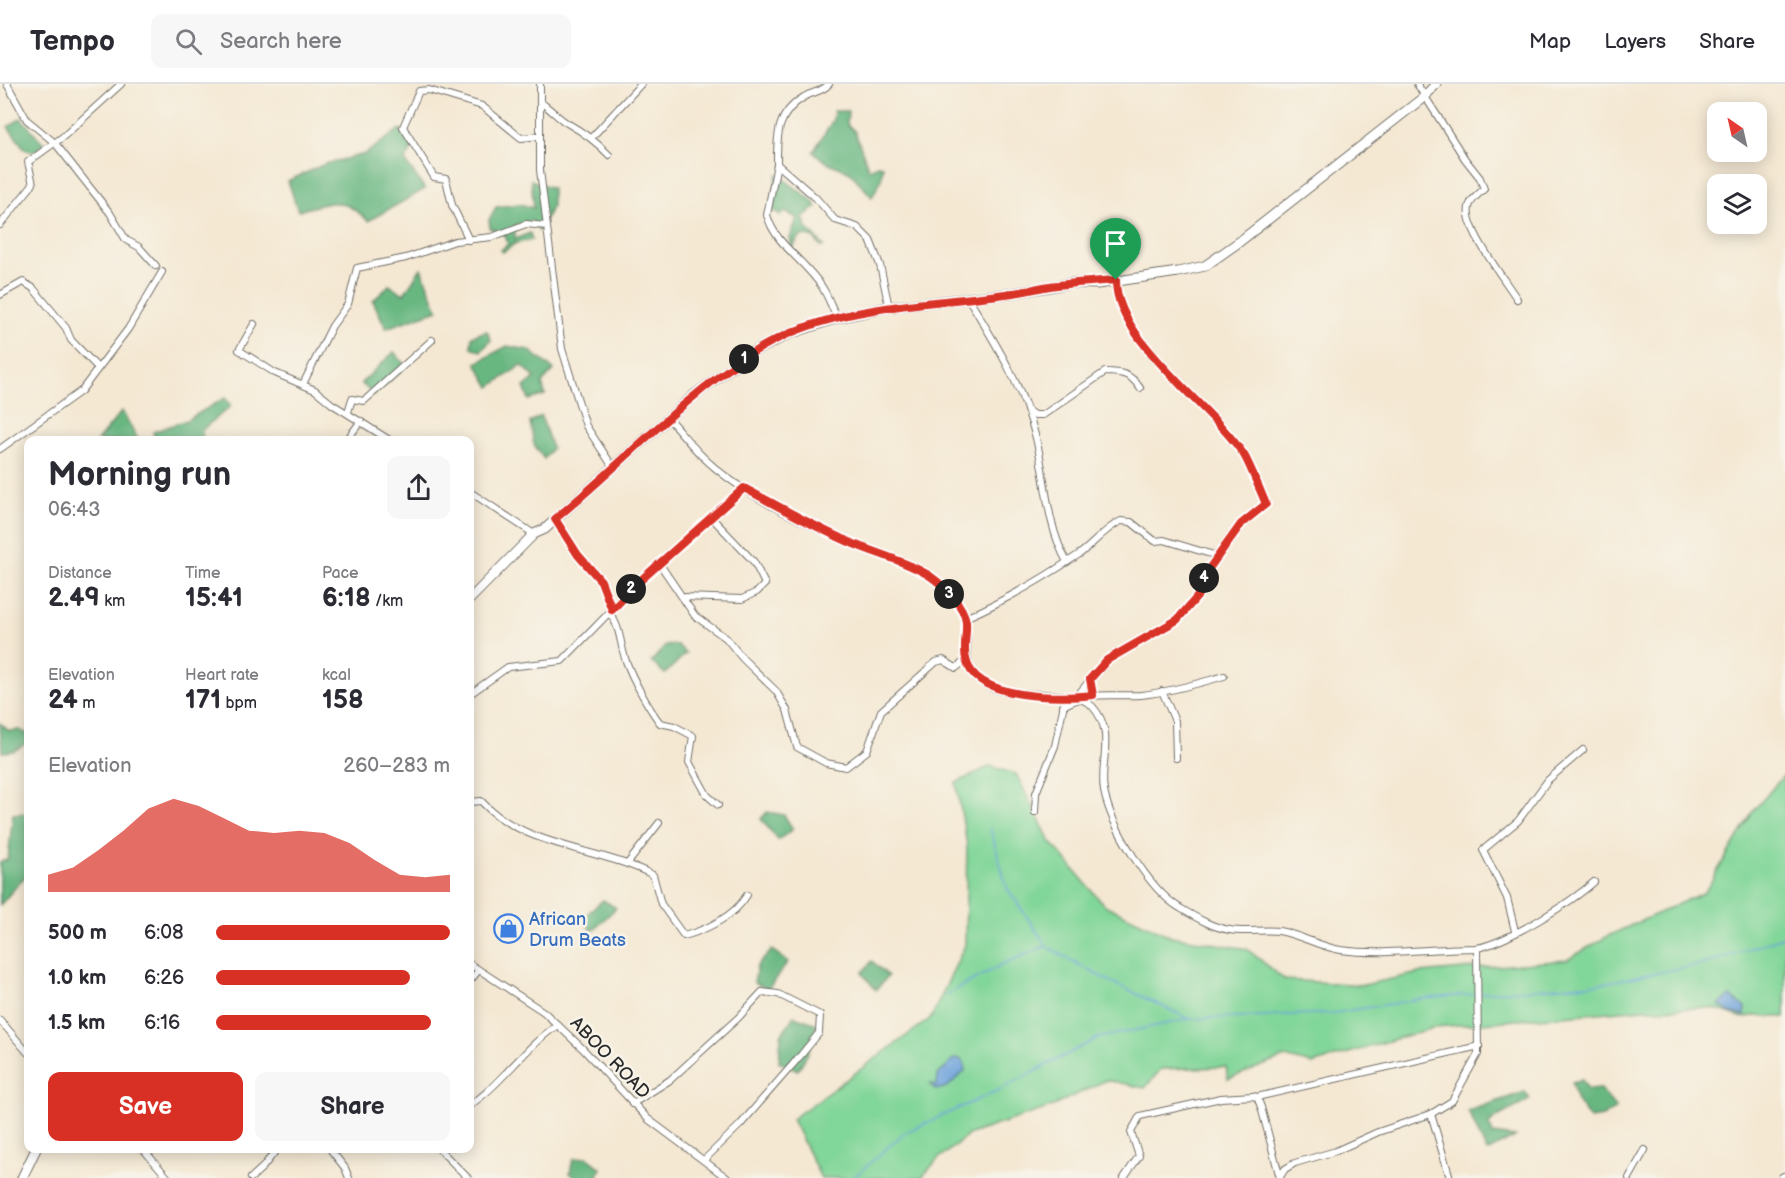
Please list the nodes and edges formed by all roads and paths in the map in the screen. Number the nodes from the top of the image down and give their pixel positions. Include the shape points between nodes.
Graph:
1 (7, 84) edge
2 (121, 84) edge
3 (540, 84) edge
4 (641, 84) edge
5 (829, 84) edge
6 (1417, 84) edge
7 (1436, 84) edge
8 (1424, 97) junction
9 (540, 102) junction
10 (540, 136) junction
11 (592, 138) junction
12 (55, 144) junction
13 (609, 154) dead end
14 (777, 164) junction
15 (0, 225) edge
16 (546, 226) junction
17 (469, 240) junction
18 (156, 266) dead end
19 (162, 272) dead end
20 (1116, 280) junction
21 (0, 295) edge
22 (968, 298) junction
23 (1517, 299) dead end
24 (889, 307) junction
25 (837, 318) junction
26 (254, 324) dead end
27 (432, 340) dead end
28 (98, 368) junction
29 (303, 384) junction
30 (1140, 388) dead end
31 (1026, 410) junction
32 (348, 412) junction
33 (668, 418) junction
34 (361, 421) junction
35 (350, 436) edge
36 (384, 436) edge
37 (0, 449) edge
38 (613, 467) junction
39 (744, 488) junction
40 (474, 495) edge
41 (712, 518) junction
42 (555, 519) junction
43 (534, 534) junction
44 (1217, 556) junction
45 (1067, 562) junction
46 (659, 563) junction
47 (474, 595) edge
48 (683, 597) junction
49 (611, 611) junction
50 (965, 618) junction
51 (966, 660) junction
52 (1224, 676) dead end
53 (1090, 679) junction
54 (474, 691) edge
55 (1162, 691) junction
56 (1093, 695) junction
57 (1065, 697) junction
58 (1078, 697) junction
59 (1063, 706) junction
60 (1583, 750) dead end
61 (1176, 759) dead end
62 (474, 802) edge
63 (718, 805) dead end
64 (1035, 812) dead end
65 (659, 823) dead end
66 (628, 863) junction
67 (1594, 882) dead end
68 (747, 895) dead end
69 (1515, 931) junction
70 (1477, 948) junction
71 (474, 968) edge
72 (478, 971) junction
73 (474, 976) edge
74 (0, 1020) edge
75 (558, 1025) junction
76 (1479, 1046) junction
77 (24, 1048) edge
78 (1257, 1097) junction
79 (474, 1103) edge
80 (632, 1104) junction
81 (1431, 1114) junction
82 (1645, 1150) dead end
83 (34, 1153) edge
84 (146, 1153) edge
85 (274, 1153) edge
86 (333, 1153) edge
87 (443, 1153) edge
88 (704, 1160) junction
89 (22, 1178) edge
90 (168, 1178) edge
91 (251, 1178) edge
92 (349, 1178) edge
93 (468, 1178) edge
94 (727, 1178) edge
95 (1124, 1178) edge
96 (1280, 1178) edge
97 (1450, 1178) edge
98 (1629, 1178) edge

1 - 12 street via 27,120
2 - 12 street
3 - 9 street
4 - 11 street
5 - 14 street via 805,96 783,118 776,137
6 - 8 street
7 - 8 street
8 - 20 street via 1214,260 1178,273
8 - 23 street via 1482,182 1484,189 1469,207 1470,223
9 - 10 street
9 - 11 street
10 - 16 street
10 - 17 street via 521,138 482,106 429,90 419,91 403,127 434,177 446,179 452,205
11 - 13 street
12 - 15 street via 28,162 33,184
12 - 18 street via 110,213 126,240 139,247
14 - 24 street via 835,220 857,227 870,240
14 - 25 street via 769,222 822,286
16 - 17 street via 526,224 492,237
16 - 38 street via 566,369 586,426
17 - 29 street via 355,269 348,304 332,326
19 - 28 street via 128,329
20 - 22 street
20 - 44 street via 1116,293 1134,331 1244,456 1265,501 1264,507 1241,524
21 - 28 street via 23,282 33,288 66,328 71,340
22 - 24 street
22 - 31 street via 998,345
24 - 25 street
25 - 33 street via 789,334 752,353
26 - 29 street via 239,350
27 - 32 street via 364,401 352,399
28 - 37 street via 75,395
29 - 32 street
30 - 31 street via 1132,376 1114,370 1105,372 1042,415
31 - 45 street via 1055,534
32 - 34 street
33 - 38 street
33 - 39 street via 702,456
34 - 35 street
34 - 36 street
38 - 42 street
39 - 41 street
39 - 50 street via 831,534 908,563 946,590
40 - 43 street
41 - 46 street
41 - 48 street via 754,562 765,584 742,599
42 - 43 street
42 - 49 street via 601,581
43 - 47 street
44 - 45 street via 1164,540 1155,541 1124,520
44 - 53 street via 1197,597 1177,620 1107,660
45 - 50 street via 1026,588
46 - 48 street
46 - 49 street
48 - 51 street via 695,616 726,638 776,691 787,710 797,747 842,767 867,752 880,711 936,662 943,660 956,668
49 - 54 street via 558,663 514,664
49 - 63 street via 629,669 652,713 660,723 693,736 689,762 707,795
50 - 51 street
51 - 57 street via 981,680 993,688
52 - 55 street
53 - 56 street
53 - 58 street
55 - 56 street
55 - 61 street via 1175,721
56 - 58 street
57 - 58 street
57 - 59 street
58 - 59 street
58 - 70 street via 1097,712 1103,731 1107,752 1104,792 1122,839 1177,906 1217,927 1290,933 1341,950
59 - 64 street via 1055,746 1036,793
60 - 69 street via 1548,780 1518,821 1483,850 1507,898
62 - 66 street via 481,801 524,832
65 - 66 street
66 - 68 street via 653,875 661,904 684,936 710,927
67 - 69 street via 1563,906
69 - 70 street
70 - 76 street
71 - 72 street, ABOO ROAD
72 - 73 street
72 - 75 street, ABOO ROAD
74 - 77 street
75 - 79 street via 538,1039
75 - 80 street, ABOO ROAD
76 - 78 street
76 - 81 street via 1476,1061 1452,1101
78 - 95 street via 1221,1098 1140,1116 1131,1132 1139,1156
78 - 96 street
80 - 88 street, ABOO ROAD
80 - 88 street via 670,1080 762,992 778,993 820,1015 819,1033 740,1125
81 - 96 street via 1295,1163
81 - 97 street
82 - 98 street
83 - 89 street
84 - 90 street
85 - 91 street
86 - 92 street
87 - 93 street
88 - 94 street, ABOO ROAD

